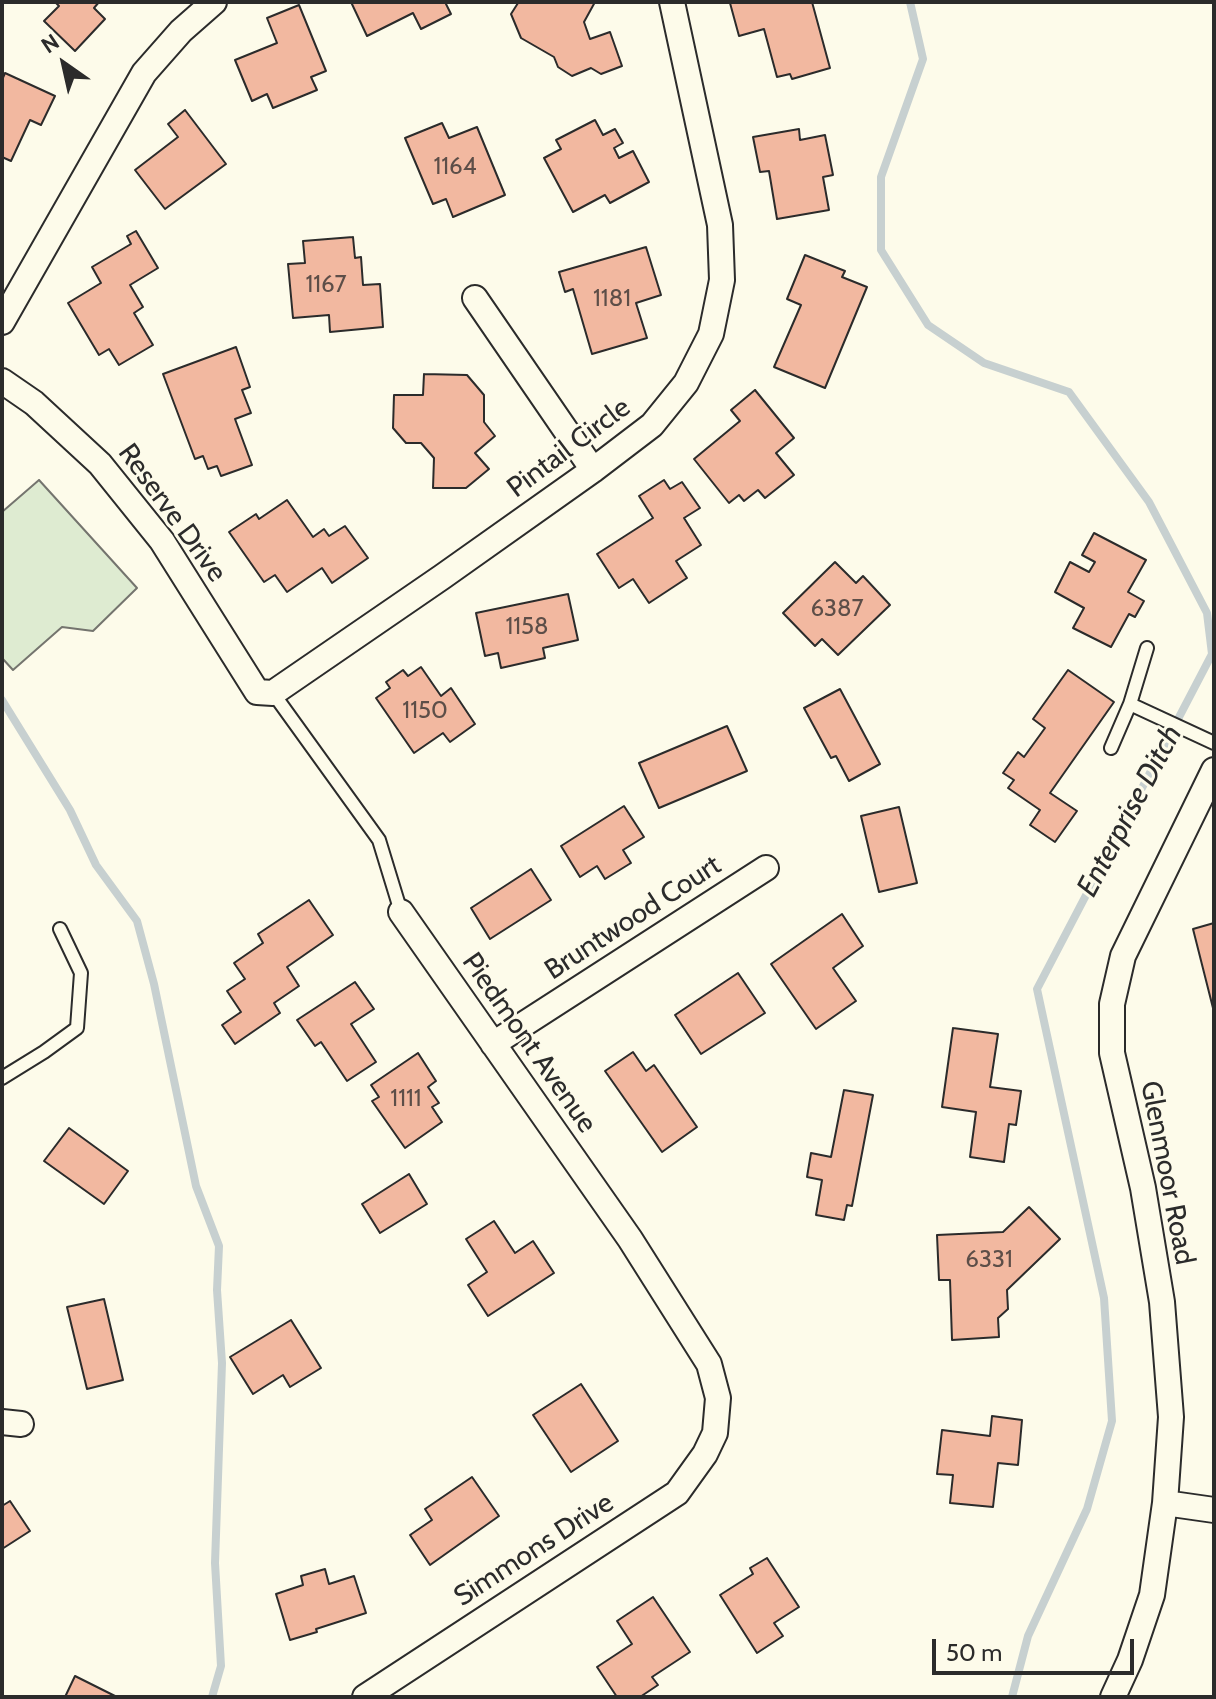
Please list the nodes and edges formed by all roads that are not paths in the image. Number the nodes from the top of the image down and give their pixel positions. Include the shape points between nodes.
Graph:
1 (214, 2) edge
2 (672, 2) edge
3 (475, 298) dead end
4 (2, 322) edge
5 (2, 381) edge
6 (593, 470) junction
7 (1147, 648) dead end
8 (273, 693) junction
9 (1130, 704) junction
10 (1214, 743) edge
11 (1111, 748) dead end
12 (1214, 770) edge
13 (766, 868) dead end
14 (401, 912) joint
15 (60, 929) dead end
16 (493, 1044) junction
17 (2, 1078) edge
18 (715, 1433) joint
19 (1165, 1503) junction
20 (1214, 1510) edge
21 (365, 1697) edge
22 (1113, 1697) edge

1 - 4 street via 144,73
2 - 6 street, Pintail Circle via 720,225 722,280 711,334 686,383 652,425
3 - 6 street
5 - 8 street, Reserve Drive via 100,464 162,541 257,692
6 - 8 street, Pintail Circle
7 - 9 lane
8 - 14 lane, Piedmont Avenue via 379,840
9 - 10 lane
9 - 11 lane
12 - 19 street, Glenmoor Road via 1123,956 1112,1004 1112,1053 1162,1302 1171,1417
13 - 16 street, Bruntwood Court
14 - 16 street, Piedmont Avenue
15 - 17 lane via 81,973 77,1028
16 - 18 street, Piedmont Avenue via 630,1239 709,1364 718,1398
18 - 21 street, Simmons Drive via 677,1493
19 - 20 street
19 - 22 street, Glenmoor Road via 1152,1595

